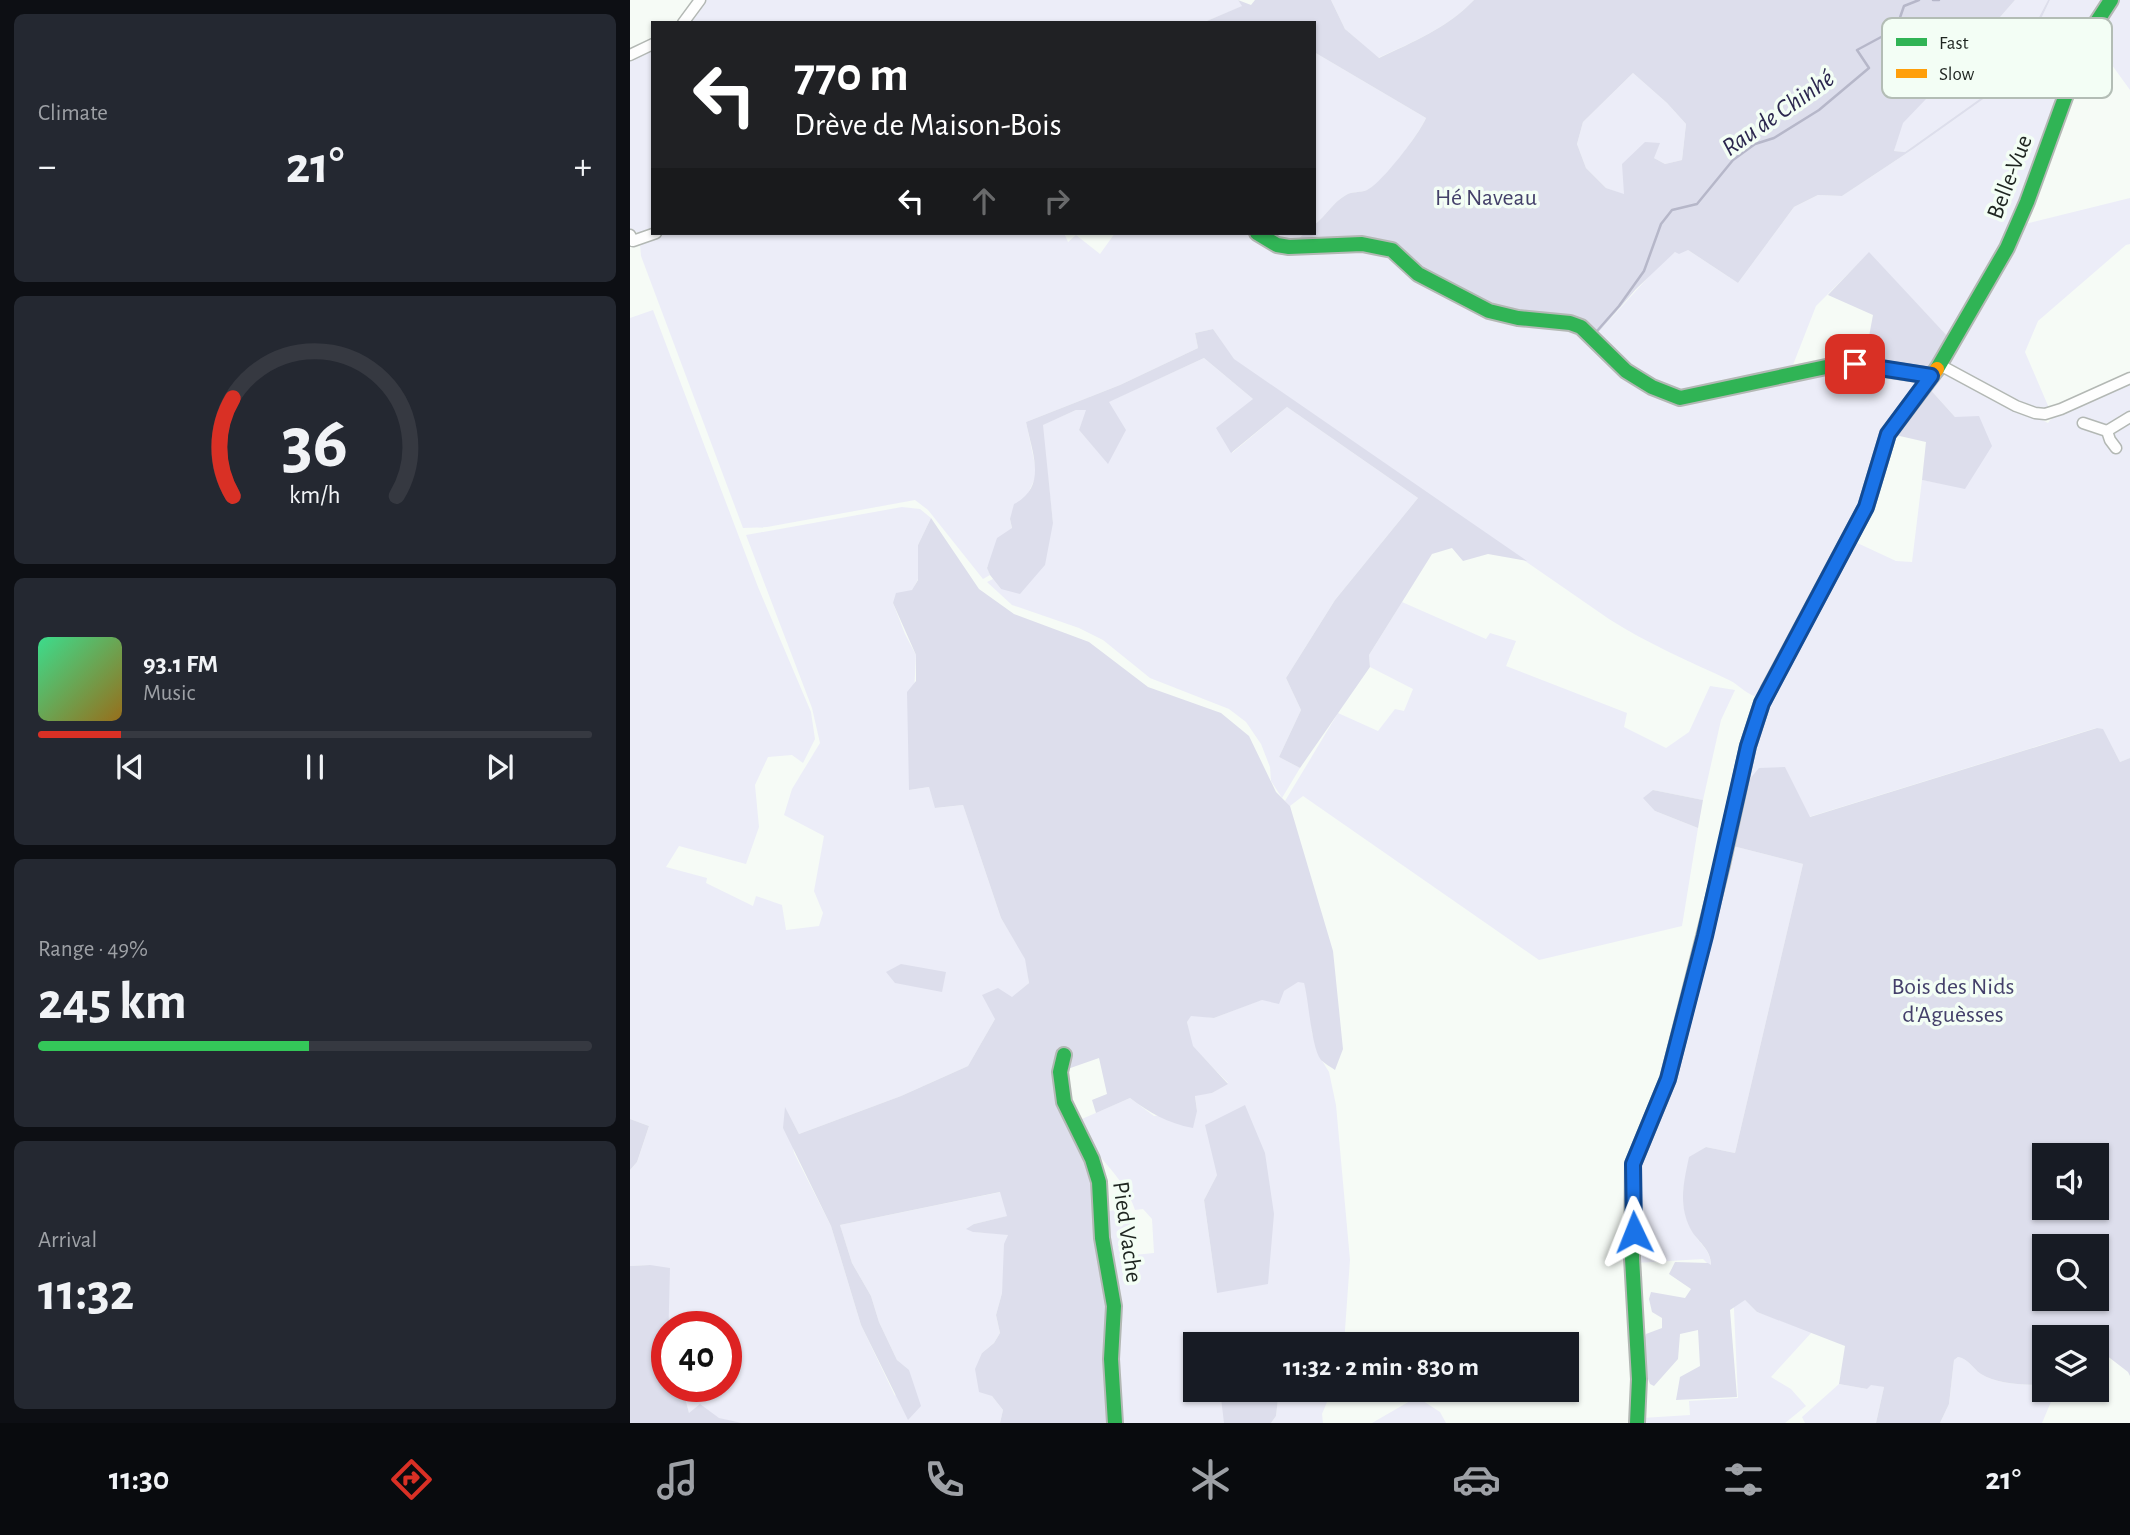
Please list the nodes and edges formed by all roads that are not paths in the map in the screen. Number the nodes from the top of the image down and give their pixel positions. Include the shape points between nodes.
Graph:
1 (700, 0) edge
2 (2110, 0) edge
3 (2099, 18) edge
4 (684, 21) edge
5 (651, 45) edge
6 (630, 55) edge
7 (2064, 98) edge
8 (630, 234) edge
9 (651, 235) edge
10 (1260, 235) edge
11 (1936, 371) junction
12 (2130, 378) edge
13 (2130, 417) edge
14 (2083, 422) dead end
15 (2107, 431) junction
16 (2116, 448) dead end
17 (1064, 1055) dead end
18 (1115, 1423) edge
19 (1637, 1423) edge

1 - 4 street
2 - 3 street, Belle-Vue
5 - 6 street
7 - 11 street, Belle-Vue via 2007,248
8 - 9 street via 633,241
10 - 11 street via 1289,247 1362,244 1392,250 1418,274 1489,311 1581,327 1626,371 1680,398 1845,363
11 - 12 street via 2045,414
11 - 19 street, Belle-Vue via 1888,434 1866,507 1762,703 1748,746 1668,1079 1633,1164
13 - 15 street
14 - 15 street
15 - 16 street
17 - 18 street, Pied Vache via 1059,1073 1062,1097 1092,1159 1098,1183 1102,1241 1115,1308 1111,1361

